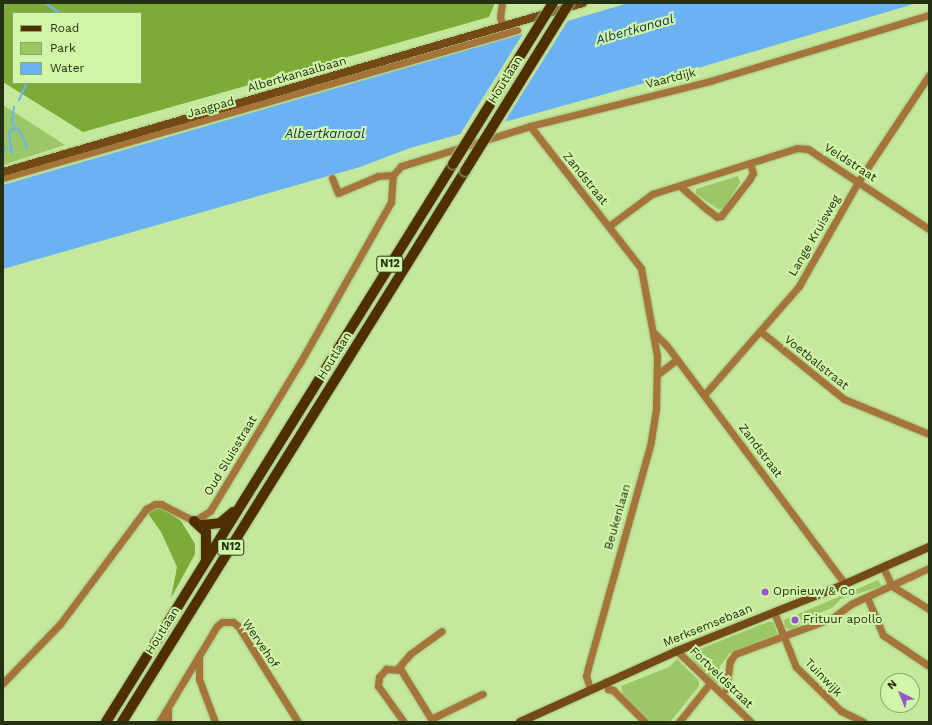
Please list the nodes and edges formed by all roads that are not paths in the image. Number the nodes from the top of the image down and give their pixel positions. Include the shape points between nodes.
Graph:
1 (502, 3) edge
2 (553, 3) edge
3 (569, 3) edge
4 (583, 3) edge
5 (929, 15) edge
6 (503, 26) junction
7 (517, 30) dead end
8 (929, 75) edge
9 (530, 126) junction
10 (750, 163) junction
11 (3, 172) edge
12 (393, 175) junction
13 (3, 178) edge
14 (332, 178) dead end
15 (858, 182) junction
16 (680, 186) junction
17 (609, 226) junction
18 (929, 229) edge
19 (760, 331) junction
20 (654, 333) junction
21 (677, 359) junction
22 (658, 374) junction
23 (704, 395) junction
24 (929, 434) edge
25 (243, 502) junction
26 (198, 523) junction
27 (929, 547) edge
28 (206, 561) junction
29 (883, 568) junction
30 (929, 568) edge
31 (845, 584) junction
32 (892, 586) junction
33 (867, 597) junction
34 (929, 609) edge
35 (774, 612) junction
36 (442, 631) dead end
37 (784, 637) junction
38 (677, 651) junction
39 (198, 656) junction
40 (929, 666) edge
41 (398, 668) junction
42 (605, 682) junction
43 (710, 683) junction
44 (3, 684) edge
45 (590, 688) junction
46 (726, 689) dead end
47 (482, 694) dead end
48 (168, 708) junction
49 (433, 720) edge
50 (106, 722) edge
51 (122, 722) edge
52 (159, 722) edge
53 (168, 722) edge
54 (215, 722) edge
55 (298, 722) edge
56 (404, 722) edge
57 (520, 722) edge
58 (645, 722) edge
59 (679, 722) edge
60 (751, 722) edge
61 (864, 722) edge

1 - 6 street via 500,17
2 - 25 main road, Houtlaan / N12, bridge
3 - 51 main road, Houtlaan / N12, bridge
4 - 6 street, Albertkanaalbaan
5 - 9 street, Vaartdijk via 710,81
6 - 11 street, Albertkanaalbaan
7 - 13 street, Jaagpad
8 - 15 street, Lange Kruisweg
9 - 12 street, Vaartdijk via 418,159 401,166
9 - 17 street, Zandstraat
10 - 15 street, Veldstraat via 797,148 808,149
10 - 16 street, Veldstraat
10 - 16 street via 753,173 721,216 708,210
12 - 14 street via 378,176 338,193
12 - 26 street, Oud Sluisstraat via 391,202 301,361 210,511
15 - 18 street, Veldstraat
15 - 19 street, Lange Kruisweg via 799,286
16 - 17 street, Veldstraat via 645,198
17 - 20 street, Zandstraat via 642,268
19 - 23 street, Lange Kruisweg
19 - 24 street, Voetbalstraat via 844,399
20 - 21 street, Zandstraat
20 - 22 street, Zandstraat
21 - 22 street
21 - 23 street, Zandstraat
22 - 45 street, Beukenlaan via 651,442 586,676
23 - 31 street, Zandstraat
25 - 26 main road via 220,523
25 - 28 main road, Houtlaan / N12
26 - 28 main road via 208,538
26 - 44 street via 161,504 146,509 60,624
27 - 29 street, Merksemsebaan
28 - 50 main road, Houtlaan / N12
29 - 31 street, Merksemsebaan
29 - 32 street
30 - 32 street
31 - 35 street, Merksemsebaan
32 - 33 street
32 - 34 street
33 - 37 street via 832,618
33 - 40 street via 883,635
35 - 37 street, Tuinwijk
35 - 38 street, Merksemsebaan
36 - 41 street via 410,654
37 - 46 street via 735,654 730,661
37 - 61 street, Tuinwijk via 796,668 841,710
38 - 42 street, Merksemsebaan
38 - 43 street, Fortveldstraat
39 - 48 street, Wervehof
39 - 54 street via 199,679
39 - 55 street, Wervehof via 217,626 222,622 233,622
41 - 49 street
41 - 56 street via 386,669 377,683
42 - 45 street, Merksemsebaan
42 - 58 street via 608,689 613,690
43 - 59 street
43 - 60 street, Fortveldstraat
45 - 57 street, Merksemsebaan
47 - 49 street
48 - 52 street, Wervehof
48 - 53 street, Wervehof

